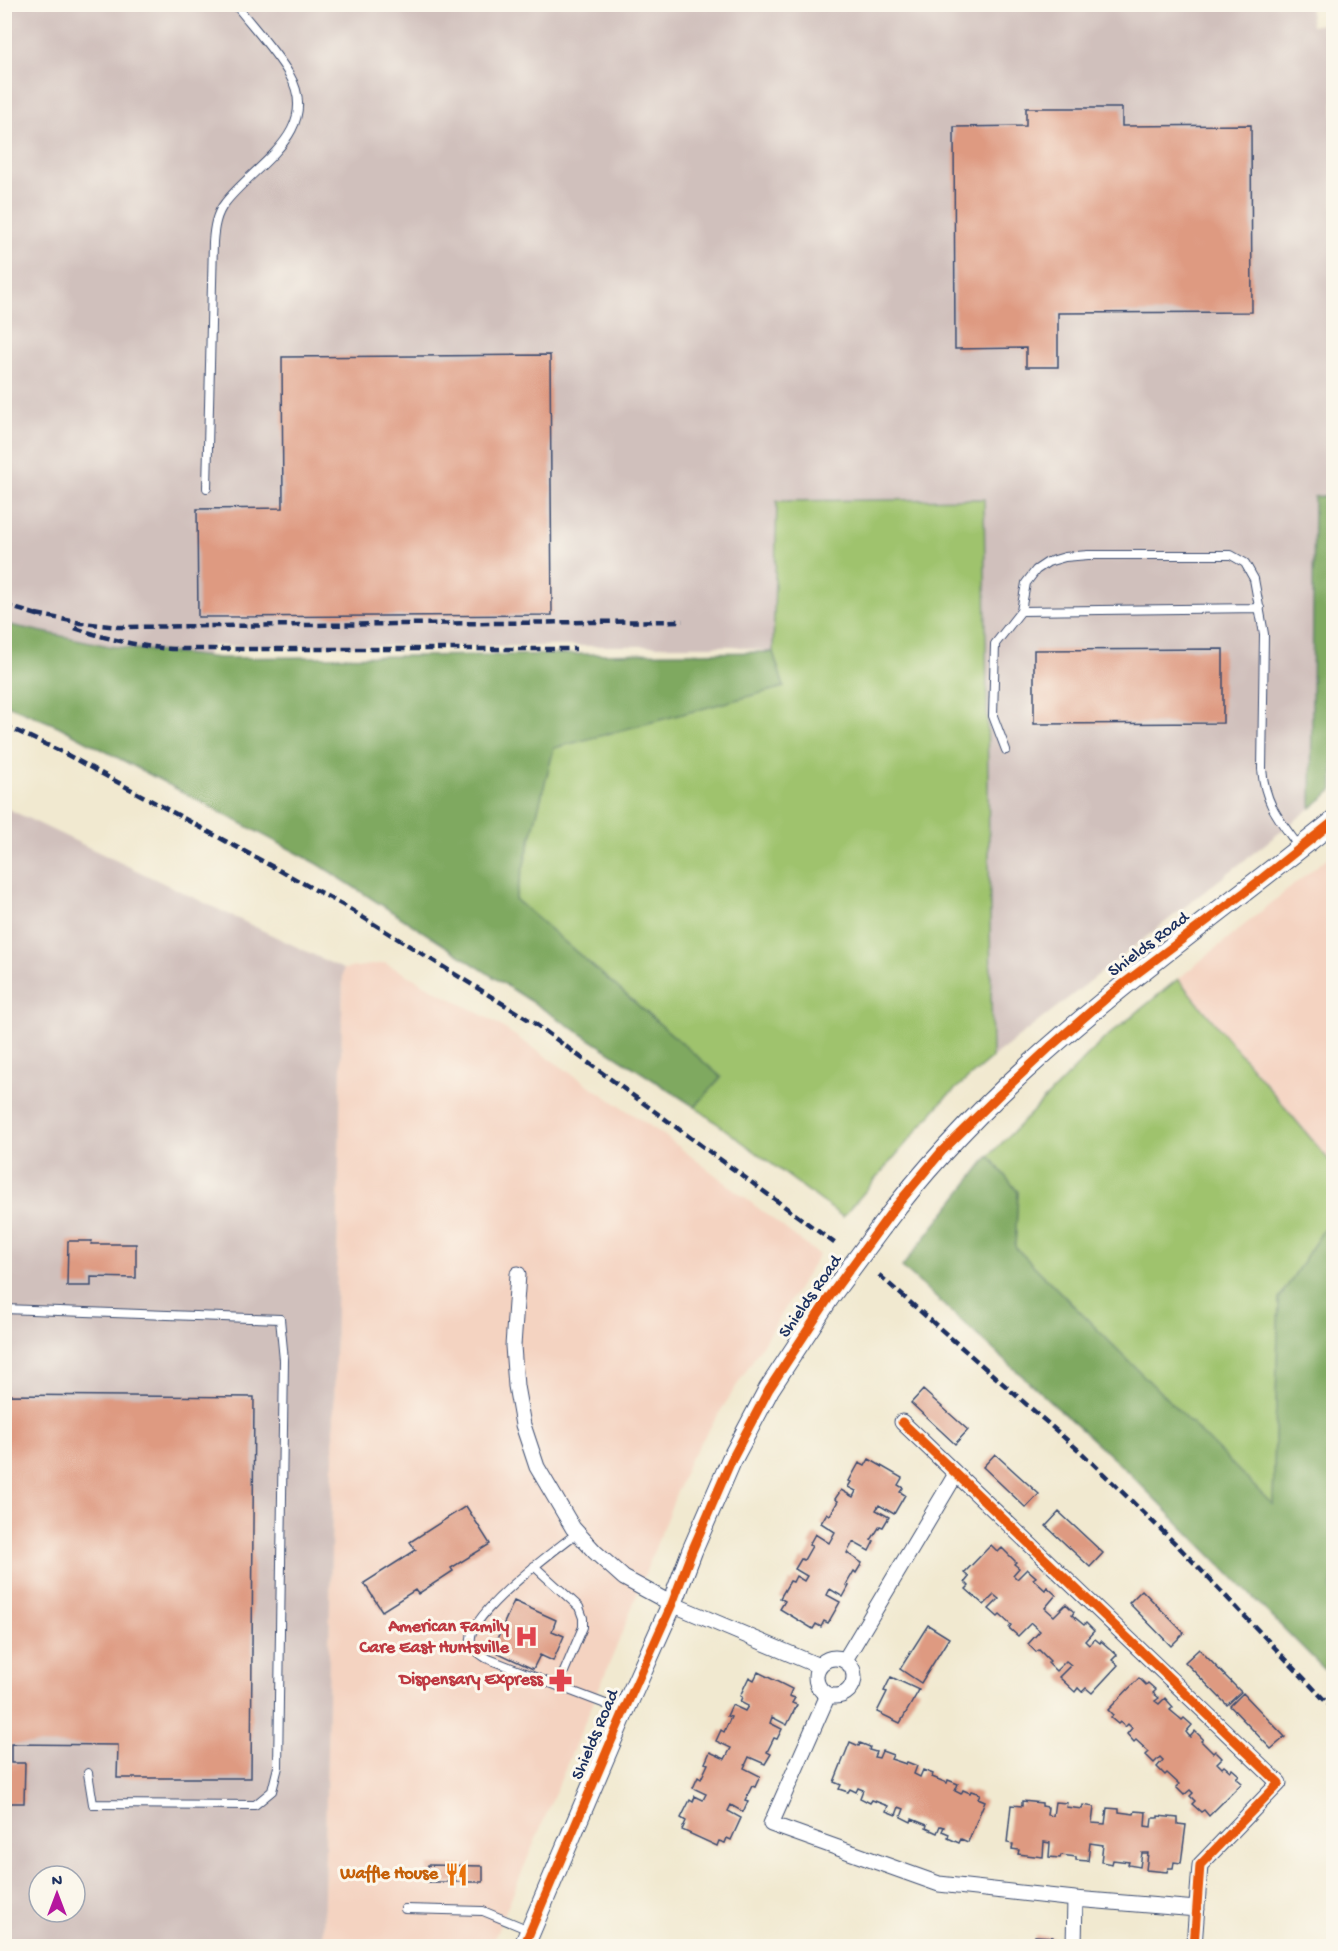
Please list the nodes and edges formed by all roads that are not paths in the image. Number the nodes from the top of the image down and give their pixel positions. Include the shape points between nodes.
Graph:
1 (235, 4) edge
2 (207, 488) dead end
3 (1260, 608) junction
4 (1021, 611) junction
5 (1006, 750) dead end
6 (1334, 820) edge
7 (1300, 848) junction
8 (518, 1274) dead end
9 (4, 1309) edge
10 (902, 1422) dead end
11 (956, 1474) junction
12 (577, 1533) junction
13 (534, 1566) junction
14 (672, 1604) junction
15 (844, 1660) junction
16 (819, 1666) junction
17 (558, 1686) junction
18 (828, 1695) junction
19 (624, 1712) junction
20 (88, 1773) dead end
21 (1075, 1899) junction
22 (405, 1909) dead end
23 (1197, 1909) junction
24 (528, 1939) edge
25 (1074, 1947) edge
26 (1194, 1947) edge

1 - 2 lane via 290,75 298,110 293,129 273,155 224,203 215,221
3 - 4 lane
3 - 4 lane via 1254,579 1245,563 1231,555 1088,555 1065,557 1036,570 1026,583
3 - 7 lane via 1264,634 1263,786 1271,807
4 - 5 lane via 995,644 993,716
6 - 7 street, Shields Road
7 - 14 street, Shields Road, bridge via 1119,987 942,1151 830,1296 769,1389 731,1461
8 - 12 street via 513,1346 524,1425 537,1467
9 - 20 lane via 280,1319 284,1360 278,1767 272,1791 255,1805 93,1804
10 - 11 street
11 - 15 street
11 - 23 street via 1279,1783 1200,1865
12 - 13 lane
12 - 14 street via 624,1578
13 - 17 lane via 579,1607 583,1618 583,1627
13 - 17 lane via 480,1617 472,1629 471,1642 486,1658
14 - 16 street
14 - 19 street, Shields Road
15 - 16 street via 832,1658
15 - 18 street via 854,1676 850,1688 840,1695
16 - 18 street via 816,1681
17 - 19 lane
18 - 21 street via 771,1824 939,1884
19 - 24 street, Shields Road
21 - 23 street
21 - 25 street
22 - 24 lane via 483,1911
23 - 26 street

